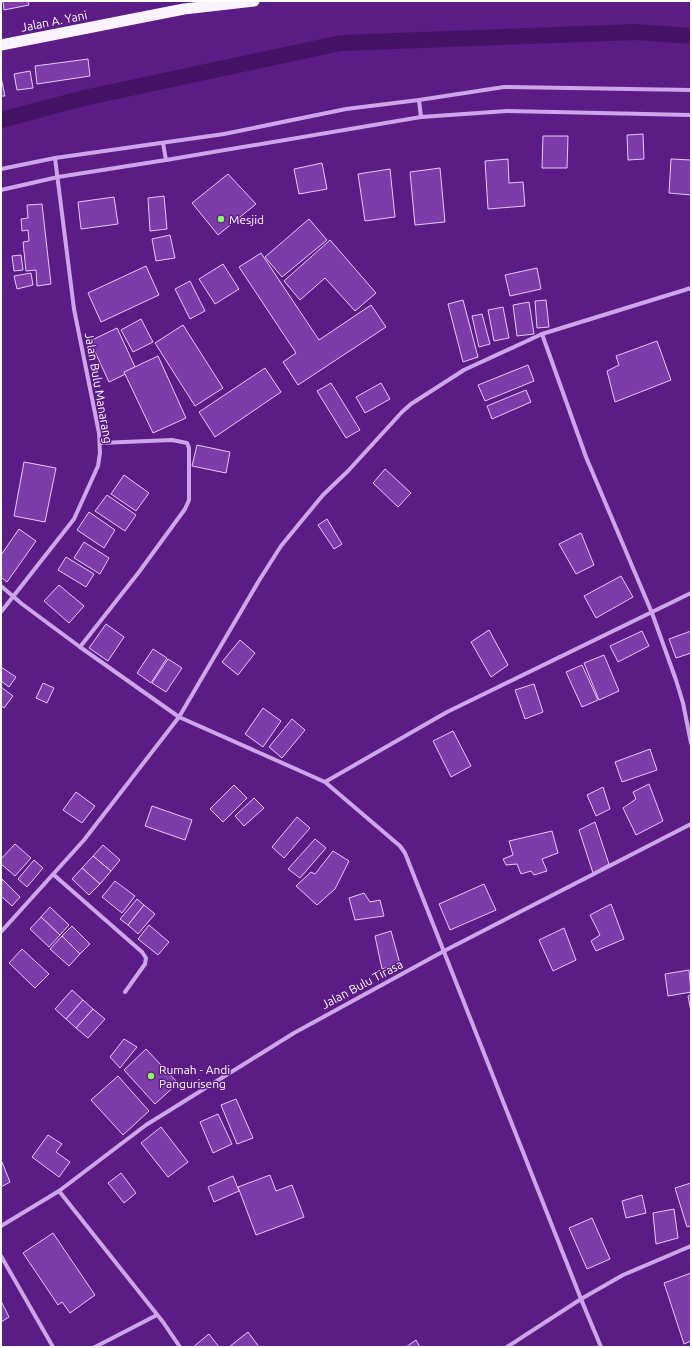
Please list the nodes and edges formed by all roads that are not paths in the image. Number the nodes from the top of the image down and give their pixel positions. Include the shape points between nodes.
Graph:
1 (254, 1) edge
2 (184, 5) edge
3 (1, 45) edge
4 (691, 90) edge
5 (418, 100) junction
6 (691, 115) edge
7 (421, 117) junction
8 (163, 143) junction
9 (55, 158) junction
10 (166, 160) junction
11 (1, 169) edge
12 (58, 177) junction
13 (1, 190) edge
14 (691, 288) edge
15 (542, 334) junction
16 (100, 443) junction
17 (1, 586) edge
18 (691, 593) edge
19 (13, 597) junction
20 (1, 612) edge
21 (652, 613) junction
22 (80, 647) junction
23 (179, 717) junction
24 (691, 743) edge
25 (325, 782) junction
26 (691, 824) edge
27 (54, 875) junction
28 (1, 932) edge
29 (444, 951) junction
30 (125, 992) dead end
31 (59, 1191) junction
32 (1, 1226) edge
33 (691, 1246) edge
34 (1, 1256) edge
35 (581, 1299) junction
36 (157, 1315) junction
37 (53, 1347) edge
38 (95, 1347) edge
39 (180, 1347) edge
40 (507, 1347) edge
41 (602, 1347) edge

1 - 2 highway, Jalan A. Yani
2 - 3 highway, Jalan A. Yani
4 - 5 street via 504,87
5 - 7 street
5 - 8 street via 346,109 224,134
6 - 7 street via 508,111
7 - 10 street
8 - 9 street
8 - 10 street
9 - 11 street
9 - 12 street, Jalan Bulu Manarang
10 - 12 street
12 - 13 street
12 - 16 street, Jalan Bulu Manarang via 74,309
14 - 15 street
15 - 21 street via 586,457
15 - 23 street via 464,370 411,404 323,495 281,546
16 - 19 street, Jalan Bulu Manarang via 98,466 74,519
16 - 22 street via 172,440 187,443 189,500 139,572
17 - 19 street
18 - 21 street
19 - 20 street, Jalan Bulu Manarang
19 - 22 street
21 - 24 street via 676,680
21 - 25 street via 447,712
22 - 23 street
23 - 25 street
23 - 27 street
25 - 29 street via 405,853
26 - 29 street, Jalan Bulu Tirasa
27 - 28 street
27 - 30 street via 146,958 146,964
29 - 31 street, Jalan Bulu Tirasa via 269,1048 146,1126
29 - 35 street
31 - 32 street, Jalan Bulu Tirasa
31 - 36 street
33 - 35 street via 629,1272
34 - 37 street
35 - 40 street
35 - 41 street
36 - 38 street
36 - 39 street

